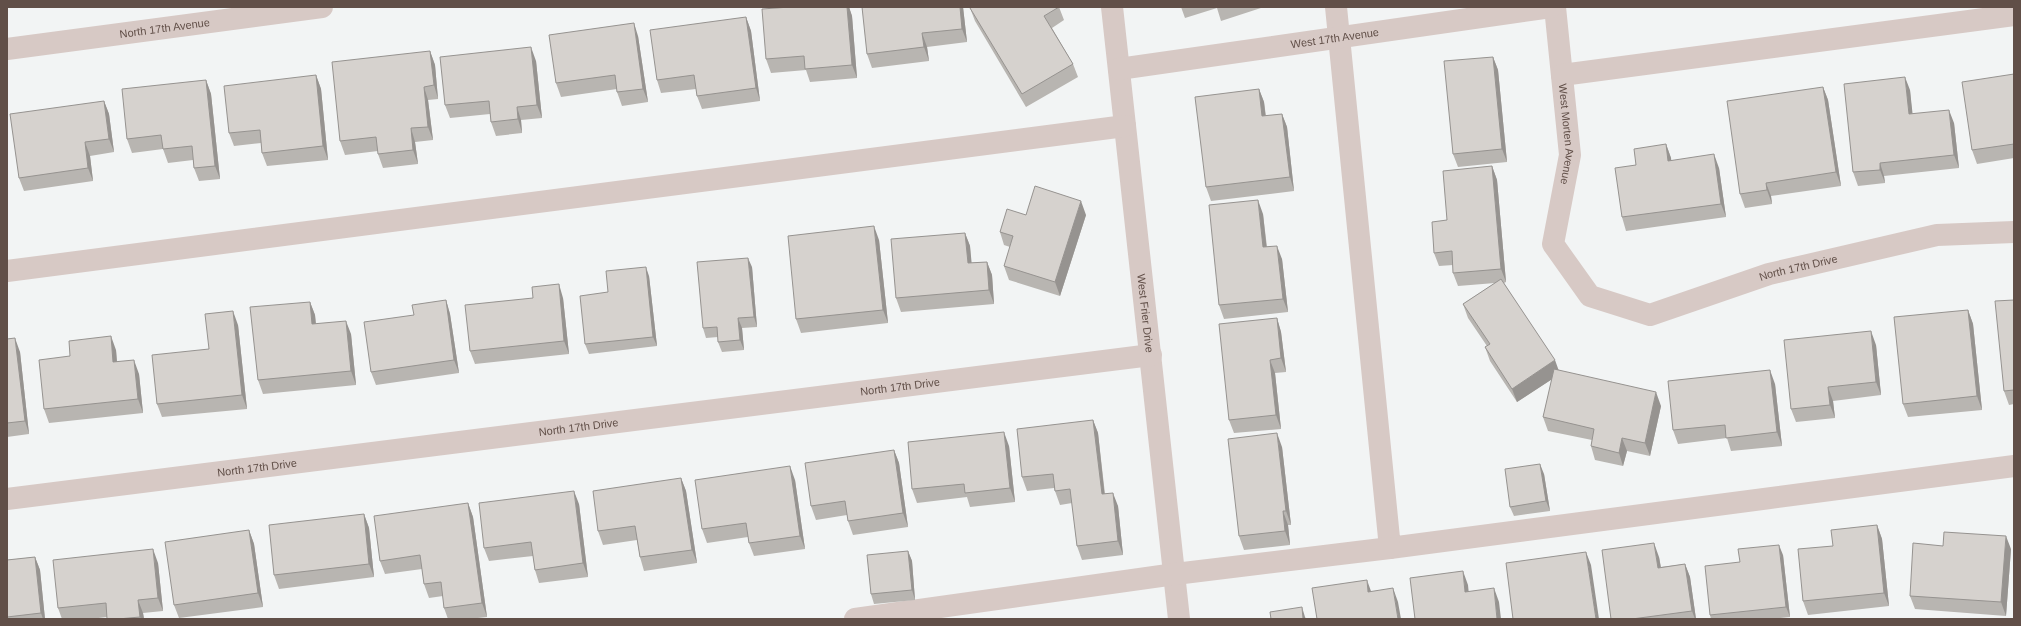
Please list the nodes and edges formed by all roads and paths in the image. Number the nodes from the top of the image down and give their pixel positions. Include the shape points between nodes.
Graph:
1 (322, 7) edge
2 (1112, 7) edge
3 (1336, 7) edge
4 (1551, 7) edge
5 (1555, 7) edge
6 (2014, 15) edge
7 (1340, 37) junction
8 (7, 49) edge
9 (1119, 69) junction
10 (1562, 75) junction
11 (1125, 126) junction
12 (2014, 232) edge
13 (7, 271) edge
14 (1590, 296) joint
15 (1150, 354) junction
16 (2014, 466) edge
17 (7, 499) edge
18 (1390, 548) junction
19 (1175, 574) junction
20 (854, 619) edge
21 (1179, 619) edge

1 - 8 street, North 17th Avenue
2 - 9 street, West Frier Drive
3 - 7 street
4 - 7 street, West 17th Avenue
5 - 10 street, West Morten Avenue
6 - 10 street
7 - 9 street, West 17th Avenue
7 - 18 street
9 - 11 street, West Frier Drive
10 - 14 street, West Morten Avenue via 1570,155 1553,244
11 - 13 street
11 - 15 street, West Frier Drive
12 - 14 street, North 17th Drive via 1938,235 1769,274 1650,315
15 - 17 street, North 17th Drive
15 - 19 street, West Frier Drive
16 - 18 street
18 - 19 street
19 - 20 street
19 - 21 street, West Frier Drive

